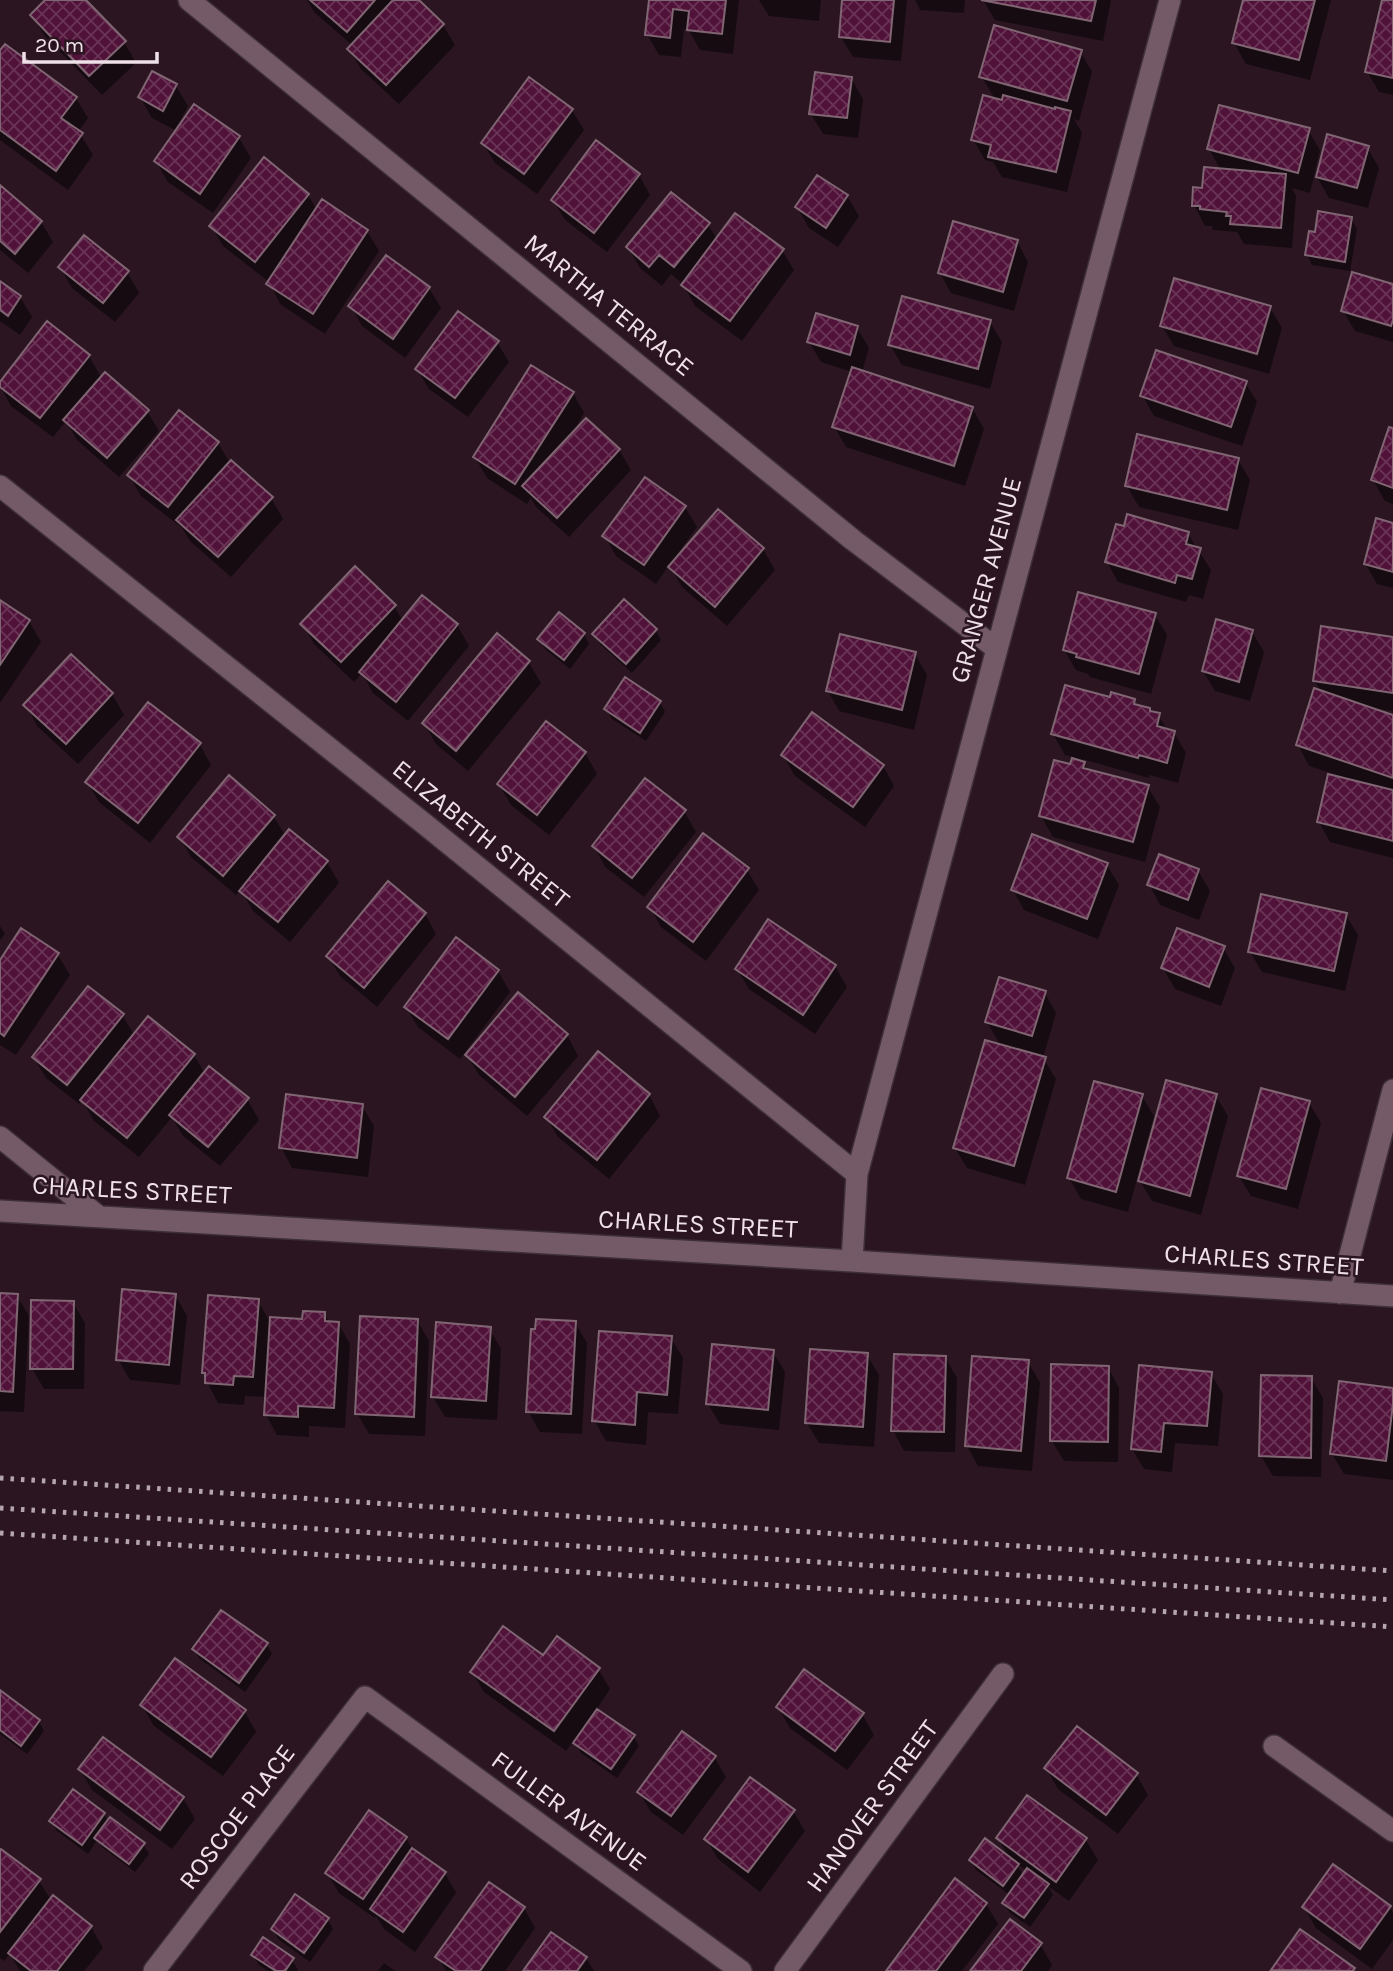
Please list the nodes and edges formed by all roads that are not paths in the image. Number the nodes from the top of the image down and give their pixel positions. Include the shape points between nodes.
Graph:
1 (189, 0) edge
2 (1170, 0) edge
3 (0, 486) edge
4 (997, 649) junction
5 (1393, 1090) edge
6 (0, 1138) edge
7 (857, 1174) junction
8 (0, 1211) edge
9 (98, 1216) junction
10 (852, 1261) junction
11 (1340, 1293) junction
12 (1393, 1296) edge
13 (1003, 1674) dead end
14 (365, 1697) joint
15 (1274, 1746) dead end
16 (1393, 1831) edge
17 (154, 1971) edge
18 (741, 1971) edge
19 (785, 1971) edge

1 - 4 street, MARTHA TERRACE via 853,540
2 - 4 street, GRANGER AVENUE
3 - 7 street, ELIZABETH STREET
4 - 7 street, GRANGER AVENUE
5 - 11 street
6 - 9 street
7 - 10 street
8 - 9 street, CHARLES STREET
9 - 10 street, CHARLES STREET
10 - 11 street, CHARLES STREET
11 - 12 street, CHARLES STREET
13 - 19 street, HANOVER STREET
14 - 17 street, ROSCOE PLACE
14 - 18 street, FULLER AVENUE
15 - 16 street

